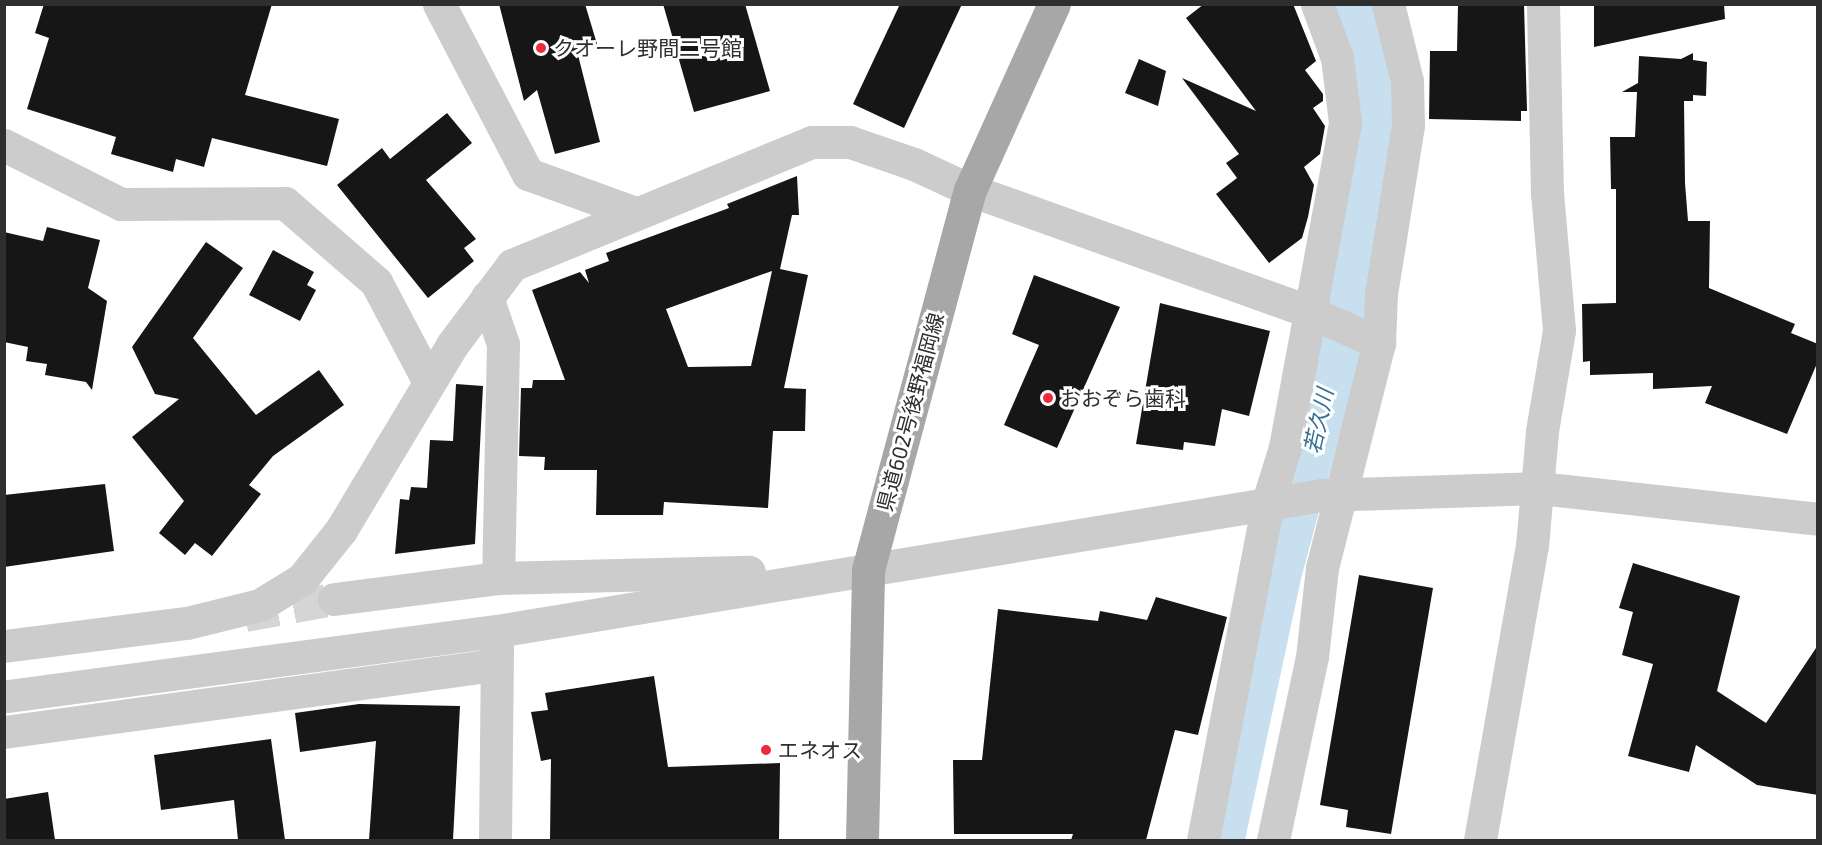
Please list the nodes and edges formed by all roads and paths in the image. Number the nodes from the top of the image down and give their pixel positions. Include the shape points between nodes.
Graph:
1 (439, 4) edge
2 (1054, 4) edge
3 (1317, 4) edge
4 (1388, 4) edge
5 (1544, 4) edge
6 (4, 145) edge
7 (970, 190) junction
8 (636, 213) junction
9 (488, 297) junction
10 (1310, 312) junction
11 (1380, 343) junction
12 (429, 382) junction
13 (1539, 488) junction
14 (1332, 495) junction
15 (1272, 502) junction
16 (1818, 519) edge
17 (868, 570) junction
18 (498, 578) junction
19 (334, 599) tunnel mouth
20 (498, 631) junction
21 (4, 646) edge
22 (496, 665) junction
23 (8, 696) dead end
24 (4, 732) edge
25 (495, 840) edge
26 (862, 840) edge
27 (1203, 840) edge
28 (1273, 840) edge
29 (1480, 840) edge

1 - 8 street via 528,174
2 - 7 main road, 県道602号後野福岡線
3 - 10 street via 1337,58 1345,122
4 - 11 street via 1407,81 1408,125 1381,294
5 - 13 street via 1547,194 1559,330 1542,431
6 - 12 street via 122,204 285,203 376,282
7 - 8 street via 850,142 812,142
7 - 10 street
7 - 17 main road, 県道602号後野福岡線
8 - 9 street via 512,265
9 - 12 street
9 - 18 street via 503,344
10 - 11 street
10 - 15 street
11 - 14 street
12 - 21 street via 341,530 302,579 260,605 187,623
13 - 14 street
13 - 16 street
13 - 29 street
14 - 15 street
14 - 28 street via 1312,657
15 - 17 street
15 - 27 street
17 - 18 street
17 - 20 street
17 - 26 main road, 県道602号後野福岡線
18 - 19 street
20 - 22 street
20 - 23 street
22 - 24 street
22 - 25 street

